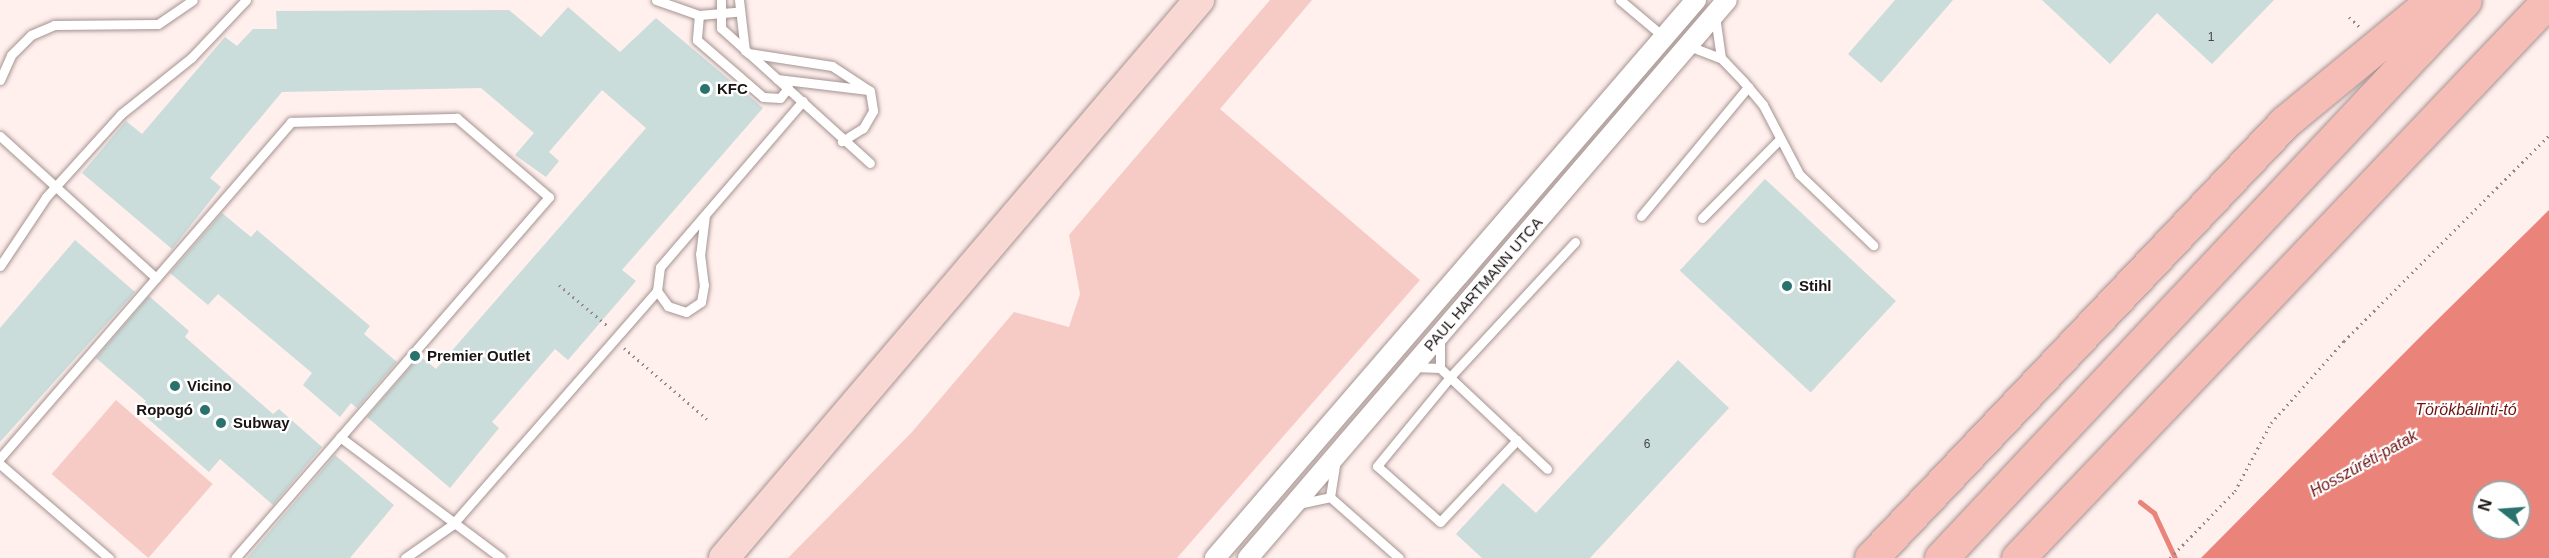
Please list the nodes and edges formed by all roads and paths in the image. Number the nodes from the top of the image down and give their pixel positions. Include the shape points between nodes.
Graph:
1 (193, 0) edge
2 (246, 0) edge
3 (721, 0) edge
4 (739, 0) edge
5 (1199, 0) edge
6 (1620, 0) edge
7 (1696, 0) edge
8 (2433, 0) edge
9 (2465, 0) edge
10 (2549, 0) edge
11 (660, 2) edge
12 (1721, 8) edge
13 (737, 12) junction
14 (718, 13) junction
15 (699, 15) junction
16 (2349, 16) dead end
17 (2362, 29) dead end
18 (1664, 37) junction
19 (1689, 46) junction
20 (746, 53) junction
21 (1721, 58) junction
22 (777, 79) junction
23 (0, 80) edge
24 (1748, 87) junction
25 (788, 88) junction
26 (870, 91) junction
27 (803, 101) junction
28 (2549, 135) edge
29 (0, 136) edge
30 (842, 141) junction
31 (1778, 141) junction
32 (870, 163) dead end
33 (56, 187) junction
34 (705, 215) junction
35 (1641, 216) dead end
36 (1702, 218) dead end
37 (1575, 242) dead end
38 (1873, 245) dead end
39 (0, 266) edge
40 (156, 278) junction
41 (559, 285) dead end
42 (657, 291) junction
43 (618, 335) junction
44 (1440, 335) junction
45 (2216, 350) junction
46 (1411, 367) junction
47 (1440, 368) junction
48 (1450, 377) junction
49 (707, 420) dead end
50 (340, 437) junction
51 (1516, 440) junction
52 (1338, 454) junction
53 (0, 458) edge
54 (0, 464) edge
55 (1547, 469) dead end
56 (1330, 497) junction
57 (1293, 505) junction
58 (452, 525) junction
59 (109, 558) edge
60 (235, 558) edge
61 (405, 558) edge
62 (501, 558) edge
63 (724, 558) edge
64 (1215, 558) edge
65 (1248, 558) edge
66 (1400, 558) edge
67 (1871, 558) edge
68 (1941, 558) edge
69 (2018, 558) edge
70 (2048, 558) edge
71 (2170, 558) edge

1 - 23 lane via 158,24 54,25 25,42
2 - 33 lane via 190,58 121,114
3 - 14 lane
4 - 13 lane
5 - 63 main road
6 - 18 lane
7 - 18 street, PAUL HARTMANN UTCA
8 - 67 highway via 2285,122
9 - 68 highway
10 - 45 highway
11 - 15 lane
12 - 19 street, PAUL HARTMANN UTCA
12 - 21 lane
13 - 14 lane
13 - 20 lane
14 - 15 lane
14 - 20 lane via 721,28
15 - 25 lane via 697,40 763,97 780,98
16 - 17 path
18 - 64 street, PAUL HARTMANN UTCA
19 - 21 lane
19 - 44 street, PAUL HARTMANN UTCA
20 - 22 lane
20 - 26 lane via 832,66
21 - 24 lane
22 - 25 lane
22 - 26 lane
24 - 31 lane via 1763,105
24 - 35 lane
25 - 27 lane
26 - 30 lane via 873,111 863,128
27 - 30 lane
27 - 34 lane
28 - 71 path via 2344,341 2271,423 2235,491 2188,534
29 - 33 lane
30 - 32 lane
31 - 36 lane
31 - 38 lane via 1799,174
33 - 39 lane
33 - 40 lane
34 - 42 lane via 660,267
34 - 42 lane via 701,302 686,312 668,306
37 - 48 lane
40 - 50 lane via 291,122 457,118 549,197
40 - 53 lane
41 - 43 path
42 - 43 lane
43 - 49 path via 621,346
43 - 58 lane
44 - 46 street, PAUL HARTMANN UTCA
44 - 47 lane
45 - 69 highway
45 - 70 highway
46 - 47 lane
46 - 52 street, PAUL HARTMANN UTCA
47 - 48 lane
48 - 51 lane
48 - 51 lane via 1377,466 1440,522
50 - 58 lane
50 - 60 lane
51 - 55 lane
52 - 56 lane
52 - 57 street, PAUL HARTMANN UTCA
54 - 59 lane
56 - 57 lane
56 - 66 lane
57 - 65 street, PAUL HARTMANN UTCA
58 - 61 lane
58 - 62 lane

